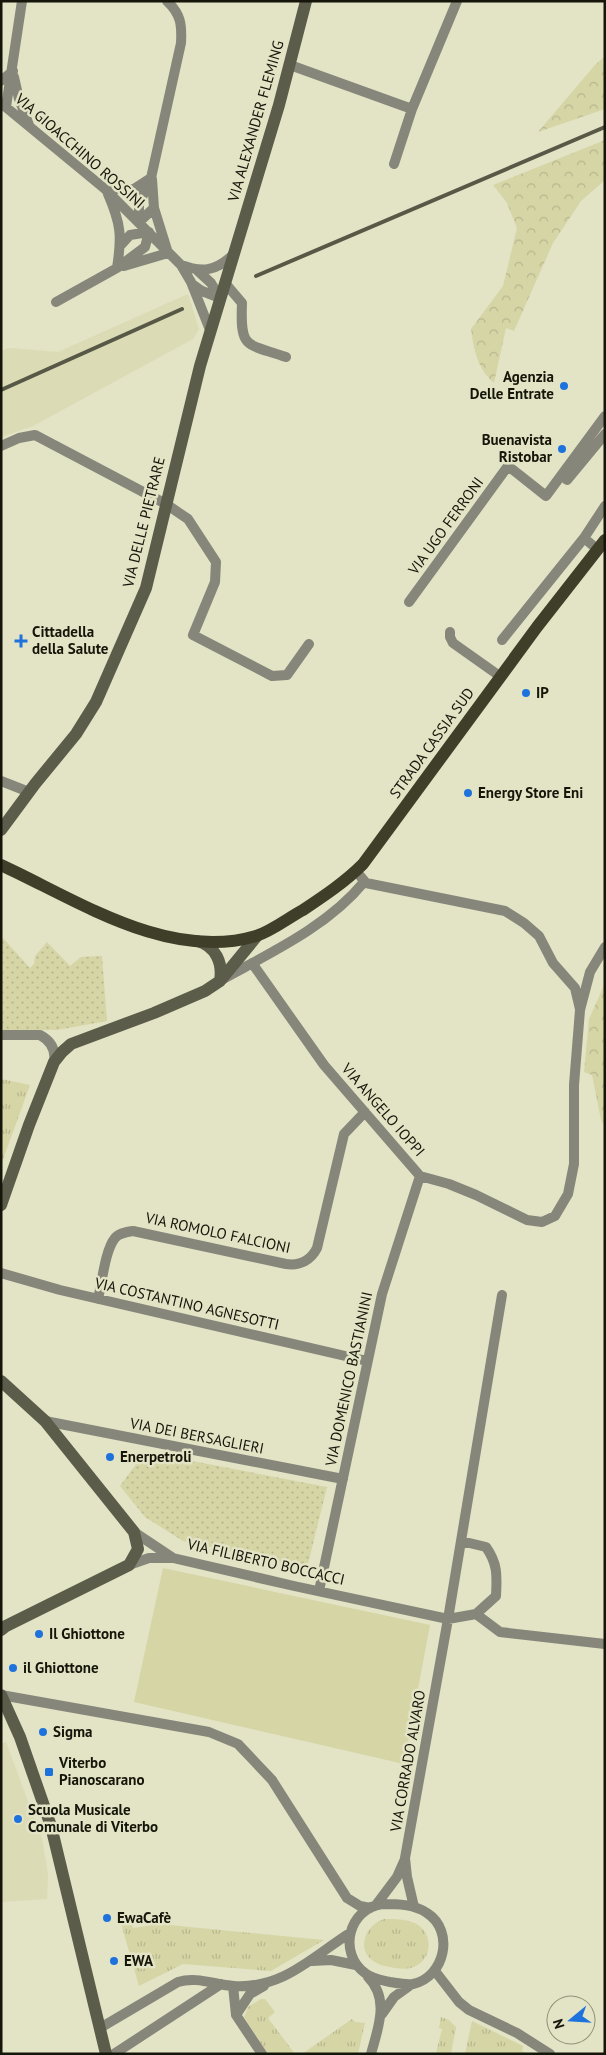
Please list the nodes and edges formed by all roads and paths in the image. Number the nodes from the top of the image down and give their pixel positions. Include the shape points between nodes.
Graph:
1 (22, 1) edge
2 (167, 1) edge
3 (306, 1) edge
4 (457, 1) edge
5 (290, 64) junction
6 (13, 71) junction
7 (1, 81) edge
8 (19, 99) junction
9 (4, 105) edge
10 (412, 110) junction
11 (30, 127) junction
12 (394, 164) dead end
13 (152, 178) junction
14 (105, 189) junction
15 (154, 208) junction
16 (139, 222) junction
17 (149, 232) junction
18 (120, 246) junction
19 (236, 251) junction
20 (168, 253) junction
21 (181, 265) junction
22 (117, 268) junction
23 (198, 271) junction
24 (191, 282) junction
25 (225, 283) junction
26 (220, 298) junction
27 (56, 302) dead end
28 (210, 330) junction
29 (286, 357) dead end
30 (605, 416) edge
31 (605, 434) edge
32 (1, 446) edge
33 (568, 480) dead end
34 (166, 504) junction
35 (605, 506) edge
36 (584, 538) junction
37 (601, 544) edge
38 (409, 602) dead end
39 (450, 632) dead end
40 (502, 640) dead end
41 (309, 644) dead end
42 (501, 677) junction
43 (1, 781) edge
44 (29, 792) junction
45 (1, 830) edge
46 (1, 865) edge
47 (356, 871) junction
48 (364, 882) junction
49 (257, 936) junction
50 (194, 941) junction
51 (605, 947) edge
52 (252, 963) junction
53 (220, 981) junction
54 (580, 1010) junction
55 (1, 1035) edge
56 (54, 1062) junction
57 (365, 1112) junction
58 (420, 1176) junction
59 (1, 1205) edge
60 (1, 1274) edge
61 (502, 1295) dead end
62 (98, 1299) junction
63 (367, 1361) junction
64 (1, 1381) edge
65 (45, 1421) junction
66 (343, 1480) junction
67 (134, 1532) junction
68 (461, 1540) junction
69 (173, 1558) junction
70 (129, 1565) junction
71 (319, 1591) junction
72 (476, 1614) junction
73 (448, 1619) junction
74 (3, 1627) edge
75 (605, 1644) edge
76 (1, 1695) edge
77 (406, 1858) junction
78 (347, 1898) junction
79 (373, 1906) junction
80 (414, 1907) junction
81 (351, 1930) junction
82 (312, 1961) junction
83 (356, 1965) junction
84 (435, 1971) junction
85 (366, 1974) junction
86 (221, 1984) junction
87 (412, 1984) junction
88 (233, 1986) junction
89 (249, 1990) junction
90 (236, 2015) junction
91 (380, 2018) junction
92 (100, 2028) junction
93 (106, 2054) edge
94 (114, 2054) edge
95 (262, 2054) edge
96 (371, 2054) edge
97 (550, 2054) edge

1 - 6 street
2 - 13 street via 182,24 181,43
3 - 5 main road, VIA ALEXANDER FLEMING
4 - 10 street
5 - 10 street
5 - 19 main road, VIA ALEXANDER FLEMING
6 - 7 street
6 - 8 street
6 - 9 street
8 - 9 street
8 - 11 street
9 - 11 street, VIA GIOACCHINO ROSSINI
10 - 12 street
11 - 14 street, VIA GIOACCHINO ROSSINI
13 - 14 street via 134,189
13 - 15 street
13 - 16 street via 139,204
14 - 16 street, VIA GIOACCHINO ROSSINI
14 - 18 street via 118,218
15 - 16 street
15 - 20 street
16 - 17 street, VIA GIOACCHINO ROSSINI
17 - 18 street via 130,235
17 - 20 street, VIA GIOACCHINO ROSSINI
17 - 22 street via 145,247
18 - 22 street
19 - 23 street via 222,265
19 - 25 main road, VIA DELLE PIETRARE
20 - 21 street, VIA GIOACCHINO ROSSINI
20 - 22 street
21 - 23 street
21 - 24 street
22 - 27 street
23 - 26 street
24 - 26 street via 202,291
24 - 28 street
25 - 26 main road, VIA DELLE PIETRARE
25 - 29 street via 242,303 244,340
26 - 28 main road, VIA DELLE PIETRARE
28 - 34 main road, VIA DELLE PIETRARE
30 - 38 street, VIA UGO FERRONI via 546,496 508,466
31 - 33 street
32 - 34 street via 35,435
34 - 41 street via 188,519 216,562 215,582 194,635 272,676 287,675
34 - 44 main road, VIA DELLE PIETRARE via 146,588 96,702 76,734
35 - 36 street
36 - 37 street
36 - 40 street
37 - 42 main road, STRADA CASSIA SUD
39 - 42 street via 453,643
42 - 47 main road, STRADA CASSIA SUD
43 - 44 street
44 - 45 main road, VIA DELLE PIETRARE
46 - 50 main road via 128,925
47 - 48 street
47 - 49 main road, STRADA CASSIA SUD via 308,906
48 - 52 street via 329,916
48 - 54 street via 505,911 539,936 553,963 575,988
49 - 50 main road
49 - 53 main road
50 - 53 main road via 216,953 221,966
51 - 54 street, VIA ANGELO IOPPI via 590,972
52 - 53 street
52 - 57 street, VIA ANGELO IOPPI via 324,1065
53 - 56 main road via 154,1013 71,1044
54 - 58 street, VIA ANGELO IOPPI via 574,1085 574,1164 568,1194 555,1216 542,1222 527,1220 476,1195
55 - 56 street via 40,1035 52,1045
56 - 59 main road
57 - 58 street, VIA ANGELO IOPPI
57 - 62 street, VIA ROMOLO FALCIONI via 344,1134 317,1248 305,1261 286,1264 133,1231 124,1232 110,1246
58 - 63 street, VIA DOMENICO BASTIANINI via 382,1294
60 - 62 street, VIA COSTANTINO AGNESOTTI
61 - 68 street, VIA CORRADO ALVARO
62 - 63 street, VIA COSTANTINO AGNESOTTI
63 - 66 street, VIA DOMENICO BASTIANINI
64 - 65 main road, VIA FILIBERTO BOCCACCI
65 - 66 street, VIA DEI BERSAGLIERI
65 - 67 main road, VIA FILIBERTO BOCCACCI
66 - 71 street, VIA DOMENICO BASTIANINI
67 - 69 street, VIA FILIBERTO BOCCACCI
67 - 70 main road via 138,1549
68 - 72 street via 486,1547 495,1559 496,1596
68 - 73 street, VIA CORRADO ALVARO
69 - 70 street via 148,1558
69 - 71 street, VIA FILIBERTO BOCCACCI
70 - 74 main road
71 - 73 street, VIA FILIBERTO BOCCACCI
72 - 73 street
72 - 75 street via 500,1632
73 - 77 street, VIA CORRADO ALVARO
76 - 78 street via 209,1732 238,1744 272,1780
76 - 92 main road via 20,1737 51,1826
77 - 79 street via 397,1877
77 - 80 street, VIA CORRADO ALVARO
78 - 79 street via 360,1906
78 - 81 street
79 - 80 street via 394,1904
79 - 81 street via 359,1916
80 - 84 street via 431,1916 442,1933 442,1959
81 - 82 street
81 - 83 street via 350,1953
82 - 83 street via 331,1960
82 - 89 street
83 - 85 street
84 - 87 street
84 - 97 street via 469,2010 517,2033
85 - 87 street via 384,1981
85 - 91 street via 380,1996
86 - 88 street
86 - 92 street via 188,1979 178,1982
86 - 94 street
87 - 91 street via 394,1997
88 - 89 street
88 - 90 street
89 - 90 street
90 - 95 street
91 - 96 street
92 - 93 main road

